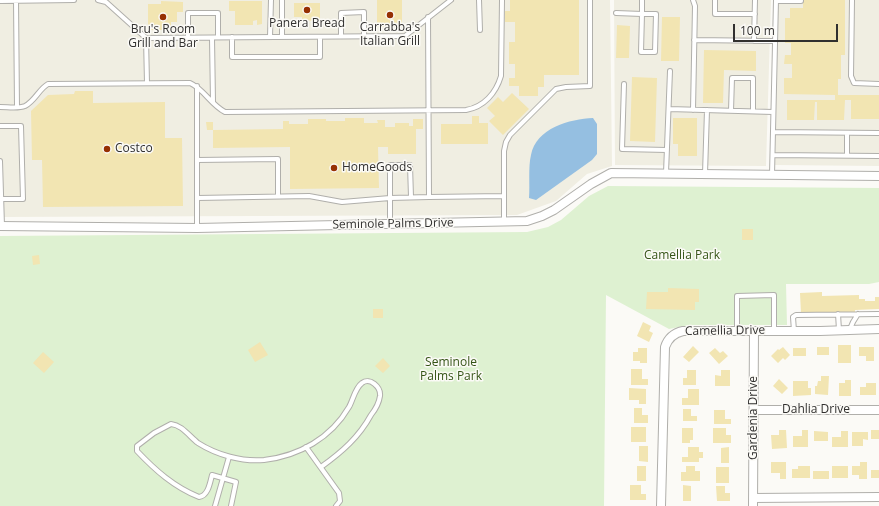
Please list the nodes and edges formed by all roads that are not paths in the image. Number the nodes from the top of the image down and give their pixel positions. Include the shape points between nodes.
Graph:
1 (16, 0) edge
2 (74, 0) edge
3 (101, 0) edge
4 (271, 0) edge
5 (282, 0) edge
6 (451, 0) edge
7 (480, 0) edge
8 (502, 0) edge
9 (590, 0) edge
10 (642, 0) edge
11 (693, 0) edge
12 (715, 0) edge
13 (755, 0) edge
14 (776, 0) edge
15 (852, 0) edge
16 (0, 1) edge
17 (801, 1) dead end
18 (616, 13) dead end
19 (642, 14) junction
20 (755, 14) junction
21 (428, 17) junction
22 (480, 30) dead end
23 (341, 36) junction
24 (364, 36) junction
25 (218, 37) junction
26 (232, 37) junction
27 (270, 37) junction
28 (282, 37) junction
29 (320, 37) junction
30 (146, 38) junction
31 (188, 38) junction
32 (212, 38) junction
33 (694, 40) junction
34 (754, 41) junction
35 (775, 41) junction
36 (670, 71) dead end
37 (147, 83) junction
38 (624, 84) dead end
39 (879, 84) edge
40 (197, 86) junction
41 (213, 102) junction
42 (0, 107) edge
43 (17, 108) junction
44 (669, 109) junction
45 (693, 110) junction
46 (707, 110) junction
47 (428, 111) junction
48 (731, 111) junction
49 (753, 111) junction
50 (774, 112) junction
51 (0, 126) edge
52 (773, 132) junction
53 (846, 133) junction
54 (879, 133) edge
55 (667, 150) junction
56 (773, 155) junction
57 (847, 155) junction
58 (879, 156) edge
59 (197, 160) junction
60 (0, 162) edge
61 (666, 173) junction
62 (705, 174) junction
63 (772, 175) junction
64 (879, 176) edge
65 (278, 196) junction
66 (504, 196) junction
67 (411, 197) junction
68 (429, 197) junction
69 (197, 198) junction
70 (390, 198) junction
71 (1, 200) edge
72 (504, 221) junction
73 (390, 224) junction
74 (1, 226) edge
75 (198, 228) junction
76 (838, 314) junction
77 (858, 314) junction
78 (879, 314) edge
79 (879, 329) edge
80 (839, 330) junction
81 (850, 330) junction
82 (737, 331) junction
83 (754, 331) junction
84 (774, 331) junction
85 (794, 331) junction
86 (754, 410) junction
87 (879, 410) edge
88 (306, 447) junction
89 (229, 456) junction
90 (321, 467) junction
91 (223, 479) junction
92 (879, 497) edge
93 (753, 502) edge
94 (216, 506) edge
95 (232, 506) edge
96 (336, 506) edge
97 (661, 506) edge

1 - 2 lane
1 - 16 lane
1 - 43 lane
3 - 30 lane
4 - 27 lane
5 - 28 lane
6 - 21 lane
7 - 22 lane
8 - 47 lane via 501,76 495,91 473,109
9 - 66 lane via 590,86 566,86 556,89 510,135 504,152
10 - 19 lane
11 - 33 lane
12 - 20 lane via 715,14
13 - 20 lane
14 - 17 lane
14 - 35 lane
15 - 39 lane via 851,76 854,82
18 - 19 lane
19 - 19 lane via 641,52 655,52 656,14
20 - 34 lane
21 - 24 lane via 405,36
21 - 47 lane
23 - 24 lane
23 - 24 lane via 341,13 364,12
23 - 29 lane
25 - 26 lane
25 - 31 lane via 218,13 188,13
25 - 32 lane
26 - 27 lane
26 - 29 lane via 232,57 320,57
27 - 28 lane
28 - 29 lane
30 - 31 lane
30 - 37 lane
31 - 32 lane
32 - 41 lane
33 - 34 lane
33 - 45 lane
34 - 35 lane
35 - 50 lane
36 - 44 lane
37 - 40 lane via 190,83
37 - 43 lane via 48,84 43,86 29,103
38 - 55 lane via 622,149
40 - 41 lane
40 - 59 lane
41 - 47 lane via 225,112
42 - 43 lane
44 - 45 lane
44 - 55 lane
45 - 46 lane
46 - 48 lane
46 - 62 lane
47 - 68 lane
48 - 49 lane
48 - 49 lane via 732,78 753,78
49 - 50 lane
50 - 52 lane
51 - 71 lane via 21,126 23,199
52 - 53 lane
52 - 56 lane
53 - 54 lane
53 - 57 lane
55 - 61 lane
56 - 57 lane
56 - 63 lane
57 - 58 lane
59 - 65 lane via 278,160
59 - 69 lane
60 - 71 lane
61 - 62 street, Seminole Palms Drive
61 - 72 street, Seminole Palms Drive via 611,173 542,216 526,221
62 - 63 street, Seminole Palms Drive
63 - 64 street, Seminole Palms Drive
65 - 69 lane
65 - 70 lane via 309,196 342,202
66 - 68 lane
66 - 72 lane
67 - 68 lane
67 - 70 lane
67 - 70 lane via 410,165 390,165
69 - 75 lane
70 - 73 lane
71 - 74 lane
72 - 73 street, Seminole Palms Drive
73 - 75 street, Seminole Palms Drive
74 - 75 street, Seminole Palms Drive
76 - 77 lane
76 - 80 lane
76 - 85 lane via 796,315 793,317
77 - 78 lane
77 - 81 lane
79 - 81 street, Camellia Drive
80 - 81 street, Camellia Drive
80 - 85 street, Camellia Drive
82 - 83 street, Camellia Drive
82 - 84 lane via 737,296 774,296
82 - 97 street, Camellia Drive via 683,331 674,334 667,342
83 - 84 street, Camellia Drive
83 - 86 street, Gardenia Drive
84 - 85 street, Camellia Drive
86 - 87 street, Dahlia Drive
86 - 93 street, Gardenia Drive
88 - 89 lane via 291,455 263,460
88 - 90 lane
88 - 90 lane via 335,427 361,384 375,384 380,395 366,425 350,444
89 - 91 lane
89 - 91 lane via 204,446 179,426 171,424 154,433 136,448 156,470 199,497 206,494 212,475
90 - 96 lane via 339,493 340,501
91 - 94 lane
91 - 95 lane via 236,482
92 - 93 street

